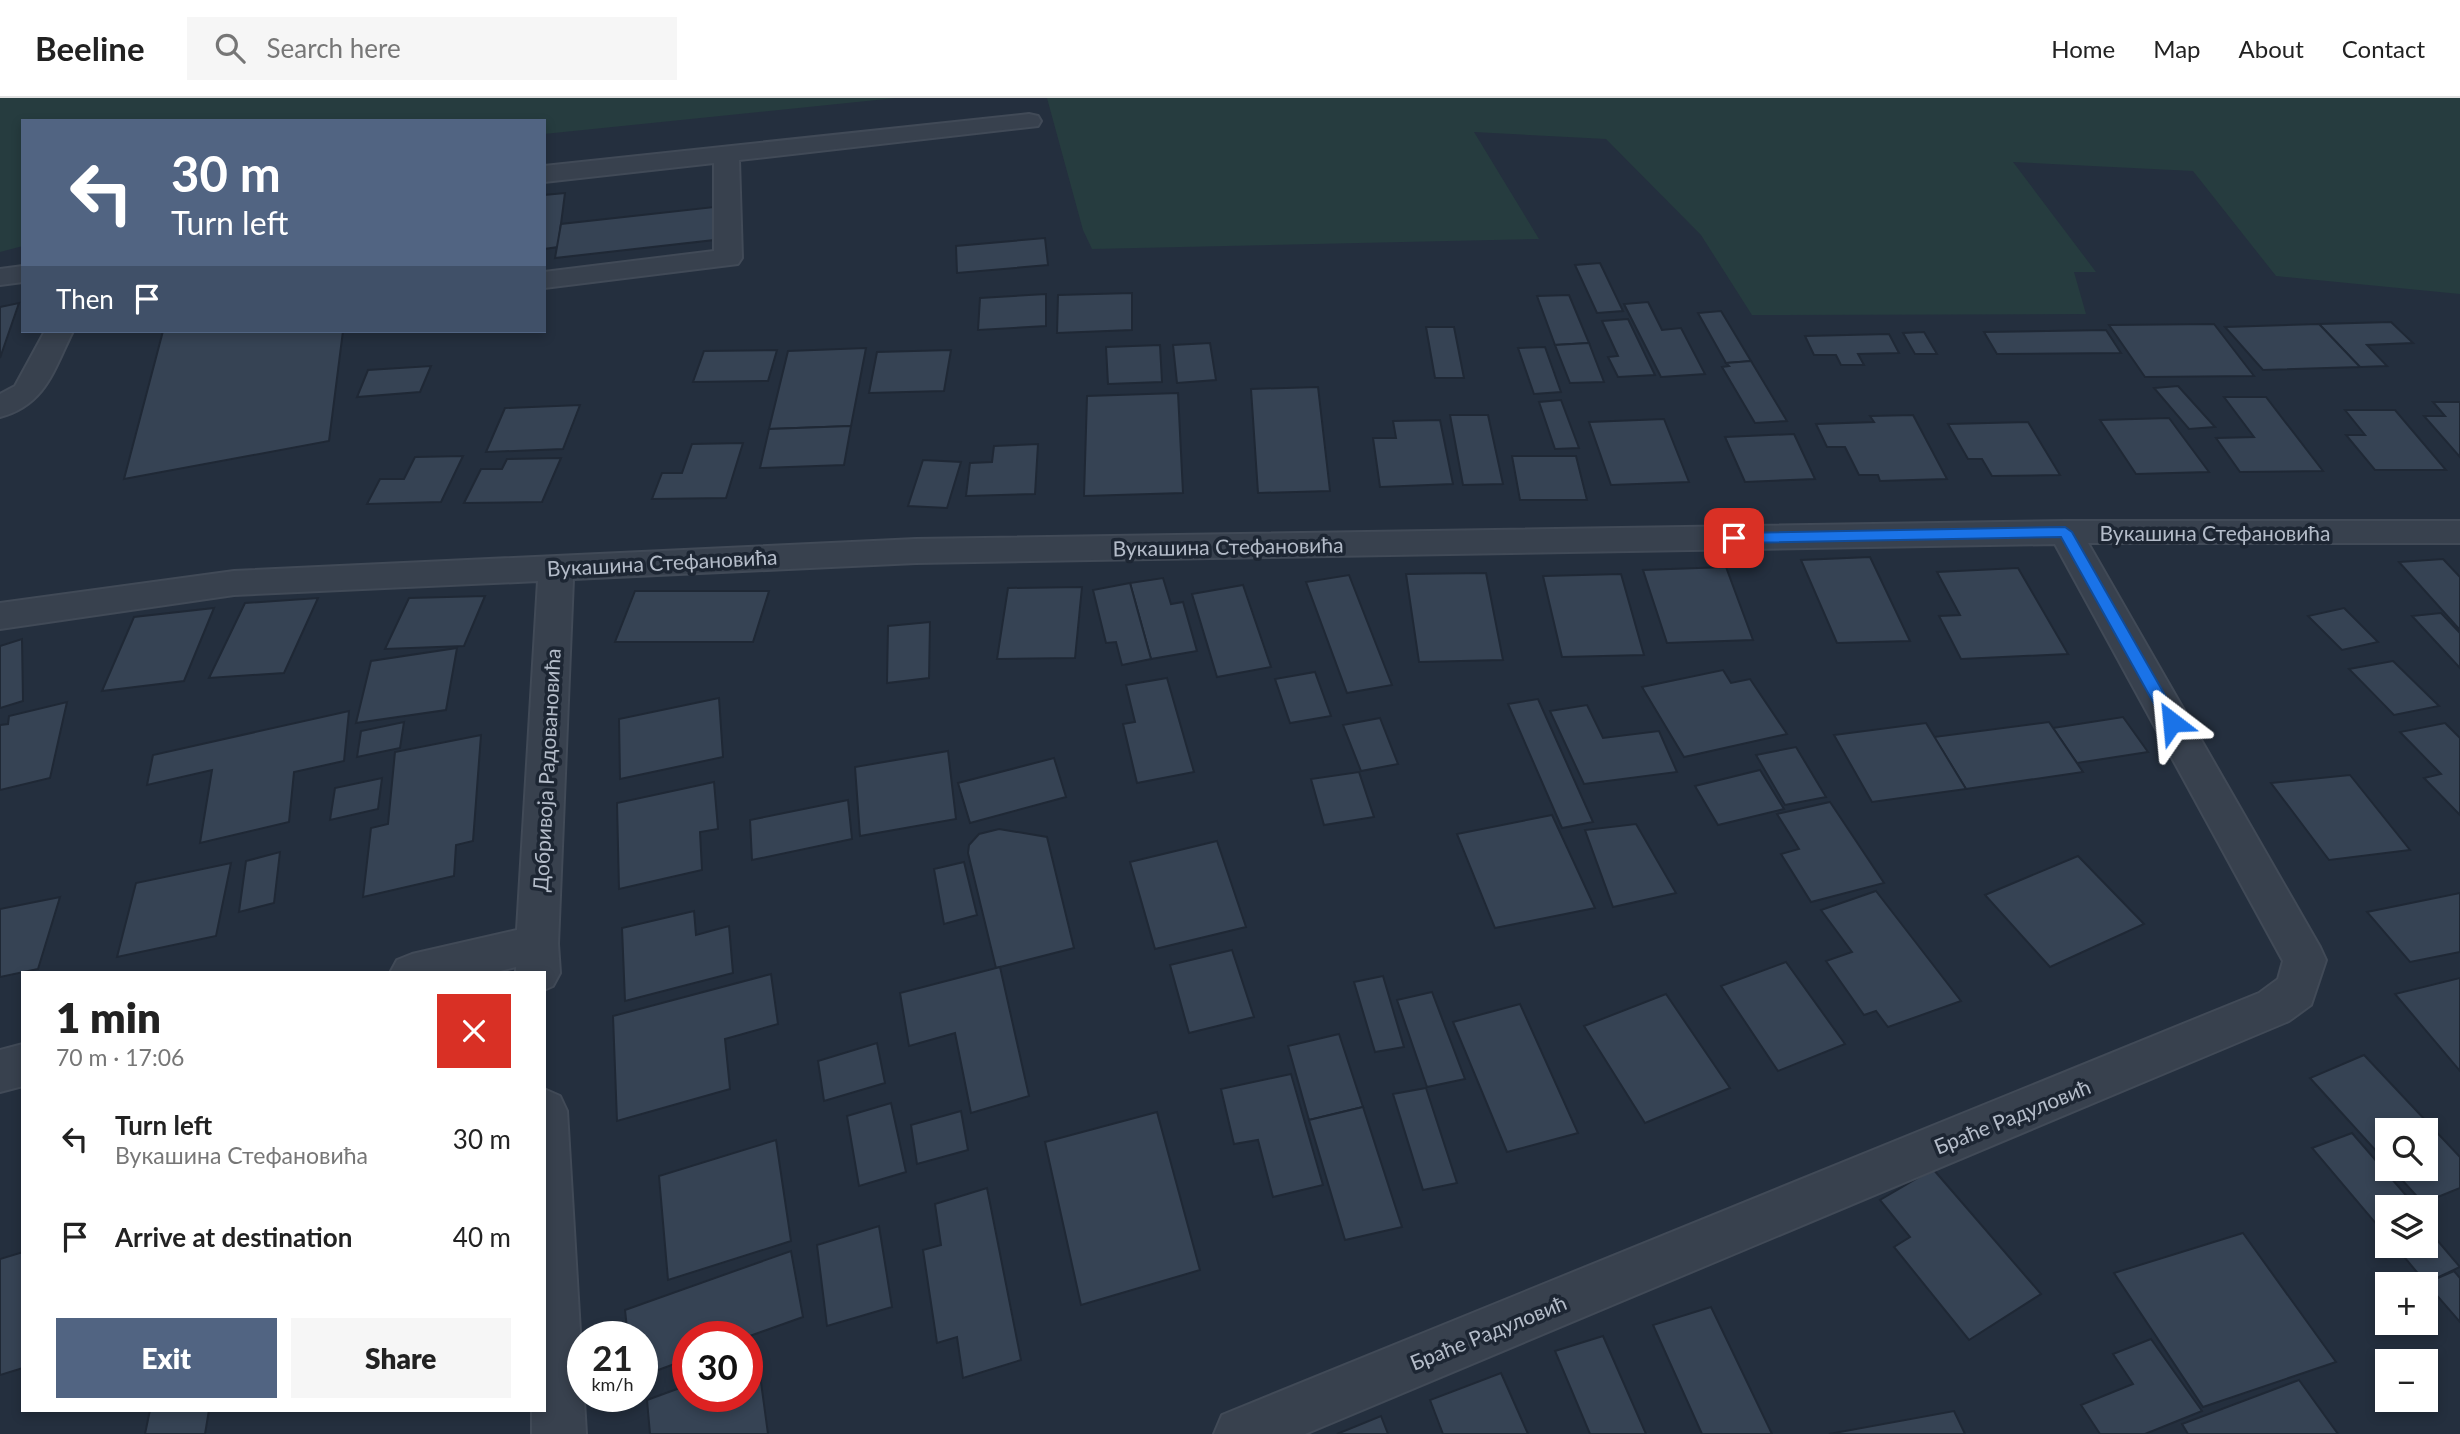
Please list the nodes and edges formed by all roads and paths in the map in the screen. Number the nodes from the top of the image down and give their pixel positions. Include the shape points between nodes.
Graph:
1 (1029, 121) dead end
2 (726, 154) junction
3 (546, 174) edge
4 (21, 274) edge
5 (0, 277) edge
6 (546, 280) edge
7 (58, 333) edge
8 (0, 407) edge
9 (2065, 532) junction
10 (2460, 532) edge
11 (556, 567) junction
12 (0, 616) edge
13 (537, 958) edge
14 (429, 971) edge
15 (21, 1066) edge
16 (0, 1071) edge
17 (546, 1154) edge
18 (559, 1434) edge
19 (1241, 1434) edge

1 - 2 street
2 - 3 street
2 - 6 street via 728,258
4 - 5 street
7 - 8 street via 27,392
9 - 10 street, Вукашина Стефановића
9 - 11 street, Вукашина Стефановића via 930,551
9 - 19 street, Браће Радуловић via 2305,960 2296,991 2274,1007
11 - 12 street, Вукашина Стефановића via 233,583
11 - 13 street, Добривоја Радовановића
13 - 14 street
15 - 16 street
17 - 18 street

